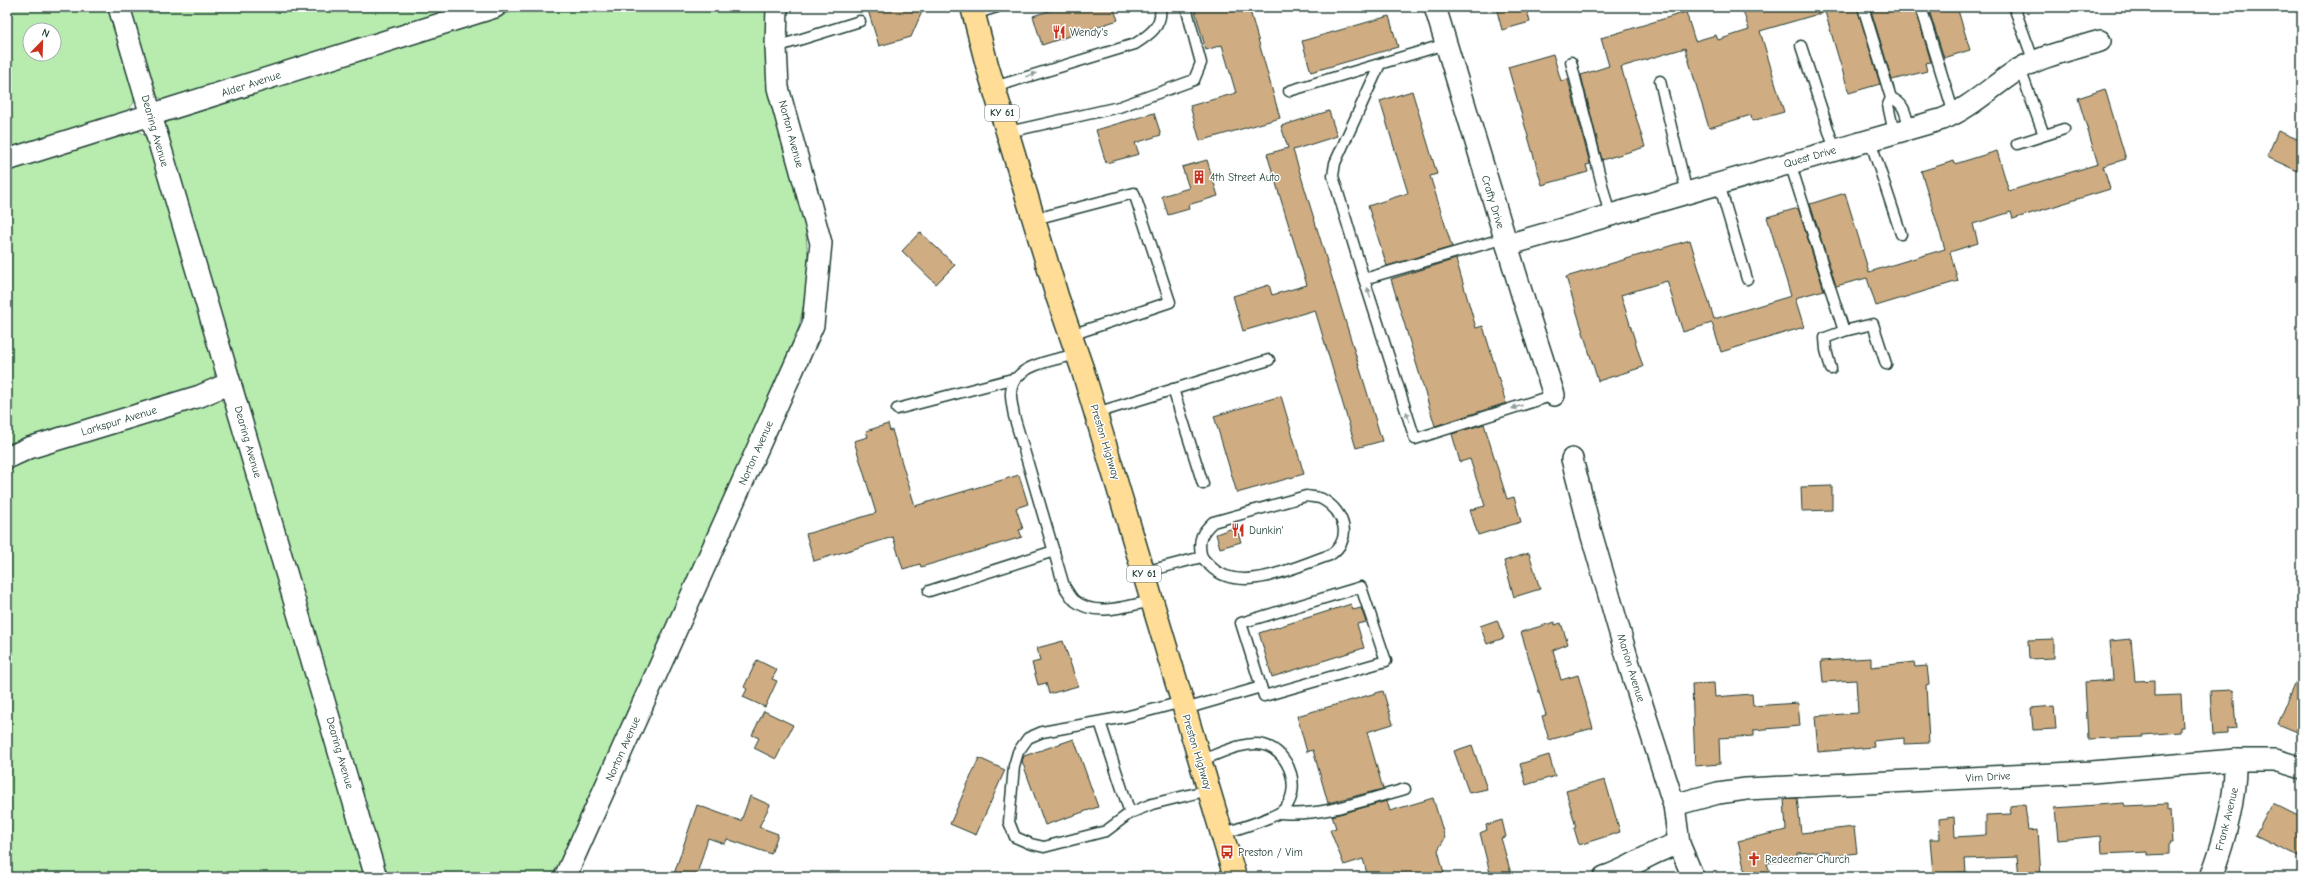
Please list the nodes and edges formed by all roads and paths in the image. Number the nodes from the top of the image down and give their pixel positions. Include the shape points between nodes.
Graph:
1 (119, 7) edge
2 (495, 7) edge
3 (777, 7) edge
4 (997, 7) edge
5 (1160, 7) edge
6 (1186, 7) edge
7 (1436, 7) edge
8 (1864, 7) edge
9 (1922, 7) edge
10 (2014, 7) edge
11 (973, 10) edge
12 (860, 21) dead end
13 (2100, 41) dead end
14 (1446, 44) junction
15 (1801, 46) dead end
16 (776, 47) junction
17 (1571, 62) dead end
18 (1380, 64) junction
19 (2027, 66) junction
20 (1660, 81) dead end
21 (994, 87) junction
22 (1289, 91) dead end
23 (1891, 98) junction
24 (1954, 114) junction
25 (150, 116) junction
26 (2064, 129) dead end
27 (1902, 130) junction
28 (1008, 132) junction
29 (2044, 135) junction
30 (1870, 140) junction
31 (2017, 144) dead end
32 (1835, 150) junction
33 (7, 160) edge
34 (1790, 163) junction
35 (1719, 184) junction
36 (1687, 193) junction
37 (1610, 216) junction
38 (1035, 219) junction
39 (1901, 234) dead end
40 (1506, 242) junction
41 (1364, 278) junction
42 (1747, 279) dead end
43 (1844, 331) junction
44 (1074, 344) junction
45 (1269, 360) dead end
46 (1886, 364) dead end
47 (1831, 369) dead end
48 (1016, 378) junction
49 (230, 383) junction
50 (1173, 389) junction
51 (1554, 395) joint
52 (897, 409) dead end
53 (1096, 413) junction
54 (7, 458) edge
55 (1572, 458) dead end
56 (1203, 484) dead end
57 (1054, 551) junction
58 (1202, 557) junction
59 (1144, 572) junction
60 (928, 591) dead end
61 (1152, 601) junction
62 (1261, 687) junction
63 (1184, 706) junction
64 (1100, 722) junction
65 (1200, 760) junction
66 (2235, 760) junction
67 (2302, 768) edge
68 (1404, 788) dead end
69 (1209, 790) junction
70 (1674, 805) junction
71 (1280, 812) junction
72 (1130, 813) junction
73 (1222, 834) junction
74 (1679, 844) junction
75 (376, 877) edge
76 (565, 877) edge
77 (1235, 877) edge
78 (1604, 877) edge
79 (1693, 877) edge
80 (2211, 877) edge

1 - 25 street, Dearing Avenue
2 - 25 street, Alder Avenue
3 - 16 street, Norton Avenue
4 - 11 lane
21 -> 5 lane via 1134,44 1151,34 1159,21
6 - 28 lane via 1201,63 1194,80 1119,108
7 - 14 street, Crafty Drive
8 - 23 lane
9 - 24 lane
10 - 19 lane
11 - 21 main road, Preston Highway / KY 61
12 - 16 lane
13 - 19 street, Quest Drive
14 - 18 lane
14 - 40 street, Crafty Drive
15 - 32 lane
16 - 76 street, Norton Avenue via 778,88 821,243 813,325
17 - 37 lane
18 - 22 lane
18 - 41 lane via 1335,163 1333,176
19 - 24 street, Quest Drive
19 - 29 lane
20 - 36 lane
21 - 28 main road, Preston Highway / KY 61
23 - 27 lane via 1888,105
23 - 27 lane via 1898,100 1903,106
24 - 27 street, Quest Drive
25 - 33 street, Alder Avenue
25 - 49 street, Dearing Avenue
26 - 29 lane
27 - 30 street, Quest Drive
28 - 38 main road, Preston Highway / KY 61
29 - 31 lane
30 - 32 street, Quest Drive
30 - 39 lane
32 - 34 street, Quest Drive
34 - 35 street, Quest Drive
34 - 43 lane
35 - 36 street, Quest Drive
35 - 42 lane
36 - 37 street, Quest Drive
37 - 40 street, Quest Drive
38 - 44 main road, Preston Highway / KY 61
38 - 44 lane via 1134,193 1170,302
40 - 41 lane
40 - 51 street, Crafty Drive
51 -> 41 lane via 1414,439
43 - 46 lane via 1873,324
43 - 47 lane via 1825,338
44 - 48 lane via 1029,368
44 - 53 main road, Preston Highway / KY 61
45 - 50 lane
48 - 52 lane
48 - 57 lane via 1011,393 1014,416
49 - 54 street, Larkspur Avenue via 200,396 29,448
49 - 75 street, Dearing Avenue
50 - 53 lane
50 - 56 lane
53 - 59 main road, Preston Highway / KY 61
55 - 70 street, Marion Avenue via 1629,664
57 - 60 lane
57 - 61 lane via 1064,586 1075,601 1092,608 1111,609
58 - 58 lane via 1214,570 1231,578 1258,579 1330,555 1338,549 1344,538 1344,527 1331,505 1320,498 1306,496 1213,522 1204,531 1199,542
58 - 59 lane
59 - 61 main road, Preston Highway / KY 61
61 - 63 main road, Preston Highway / KY 61
62 - 62 lane via 1264,696 1386,661 1361,587 1241,623
62 - 63 lane
63 - 64 lane
63 - 65 main road, Preston Highway / KY 61
64 - 72 lane
64 - 72 lane via 1042,732 1028,738 1018,752 1014,766 1009,822 1015,837 1044,847 1106,831
65 - 69 main road, Preston Highway / KY 61
65 - 71 lane via 1248,745 1264,745 1281,754 1289,768 1293,789 1290,802
66 - 67 street, Vim Drive via 2275,760
66 - 70 street, Vim Drive via 2092,772 1746,789 1718,793
66 - 80 street, Frank Avenue via 2236,783
68 - 71 lane via 1316,813
69 - 72 lane via 1152,804
69 - 73 main road, Preston Highway / KY 61
70 - 74 street, Marion Avenue
71 - 73 lane
73 - 77 main road, Preston Highway / KY 61
74 - 78 street via 1665,847 1624,870
74 - 79 street, Marion Avenue

